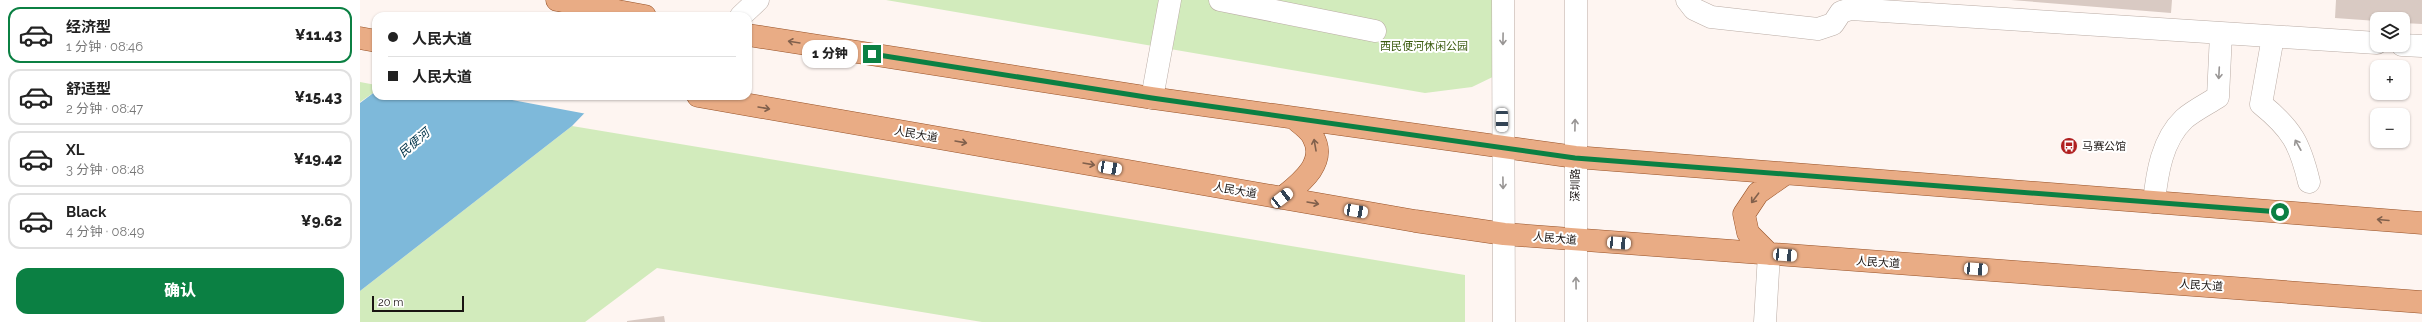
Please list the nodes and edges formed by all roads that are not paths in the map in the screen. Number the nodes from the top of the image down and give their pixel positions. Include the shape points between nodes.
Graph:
1 (557, 0) edge
2 (758, 0) edge
3 (1170, 0) edge
4 (1220, 0) edge
5 (1503, 0) edge
6 (1576, 0) edge
7 (1687, 0) edge
8 (1850, 4) edge
9 (624, 12) edge
10 (745, 12) edge
11 (1375, 31) dead end
12 (2221, 34) junction
13 (752, 36) edge
14 (2273, 37) junction
15 (360, 38) edge
16 (372, 40) edge
17 (2370, 43) edge
18 (2410, 45) edge
19 (2422, 46) edge
20 (1152, 98) junction
21 (721, 100) edge
22 (1295, 118) junction
23 (1502, 148) junction
24 (1575, 158) junction
25 (1785, 174) junction
26 (2309, 182) dead end
27 (1282, 198) junction
28 (2154, 202) junction
29 (2422, 223) edge
30 (1504, 234) junction
31 (1574, 240) junction
32 (1769, 254) junction
33 (2422, 302) edge
34 (1504, 322) edge
35 (1576, 322) edge
36 (1765, 322) edge

1 - 9 main road
2 - 10 street
3 - 20 street
4 - 11 street
5 -> 23 street
24 -> 6 street, 深圳路
7 - 8 street via 1694,9 1711,17 1818,29 1833,24
8 - 12 street
12 - 14 street
12 -> 28 street via 2218,97 2184,119 2168,141 2157,173
20 -> 13 main road
14 - 17 street
26 -> 14 street via 2302,152 2293,136 2278,117 2261,104
15 - 16 main road
18 - 19 street
20 - 22 main road
21 -> 27 main road, 人民大道
22 - 23 main road
27 -> 22 main road via 1307,178 1317,157 1314,137
23 - 24 main road
23 -> 30 street
24 - 25 main road
24 - 31 street, 深圳路
25 - 28 main road
25 -> 32 main road via 1758,193 1744,214 1748,233
27 -> 30 main road, 人民大道
29 -> 28 main road
30 - 31 main road, 人民大道
30 - 34 street
31 - 32 main road, 人民大道
35 -> 31 street, 深圳路
32 - 33 main road, 人民大道
32 - 36 street

